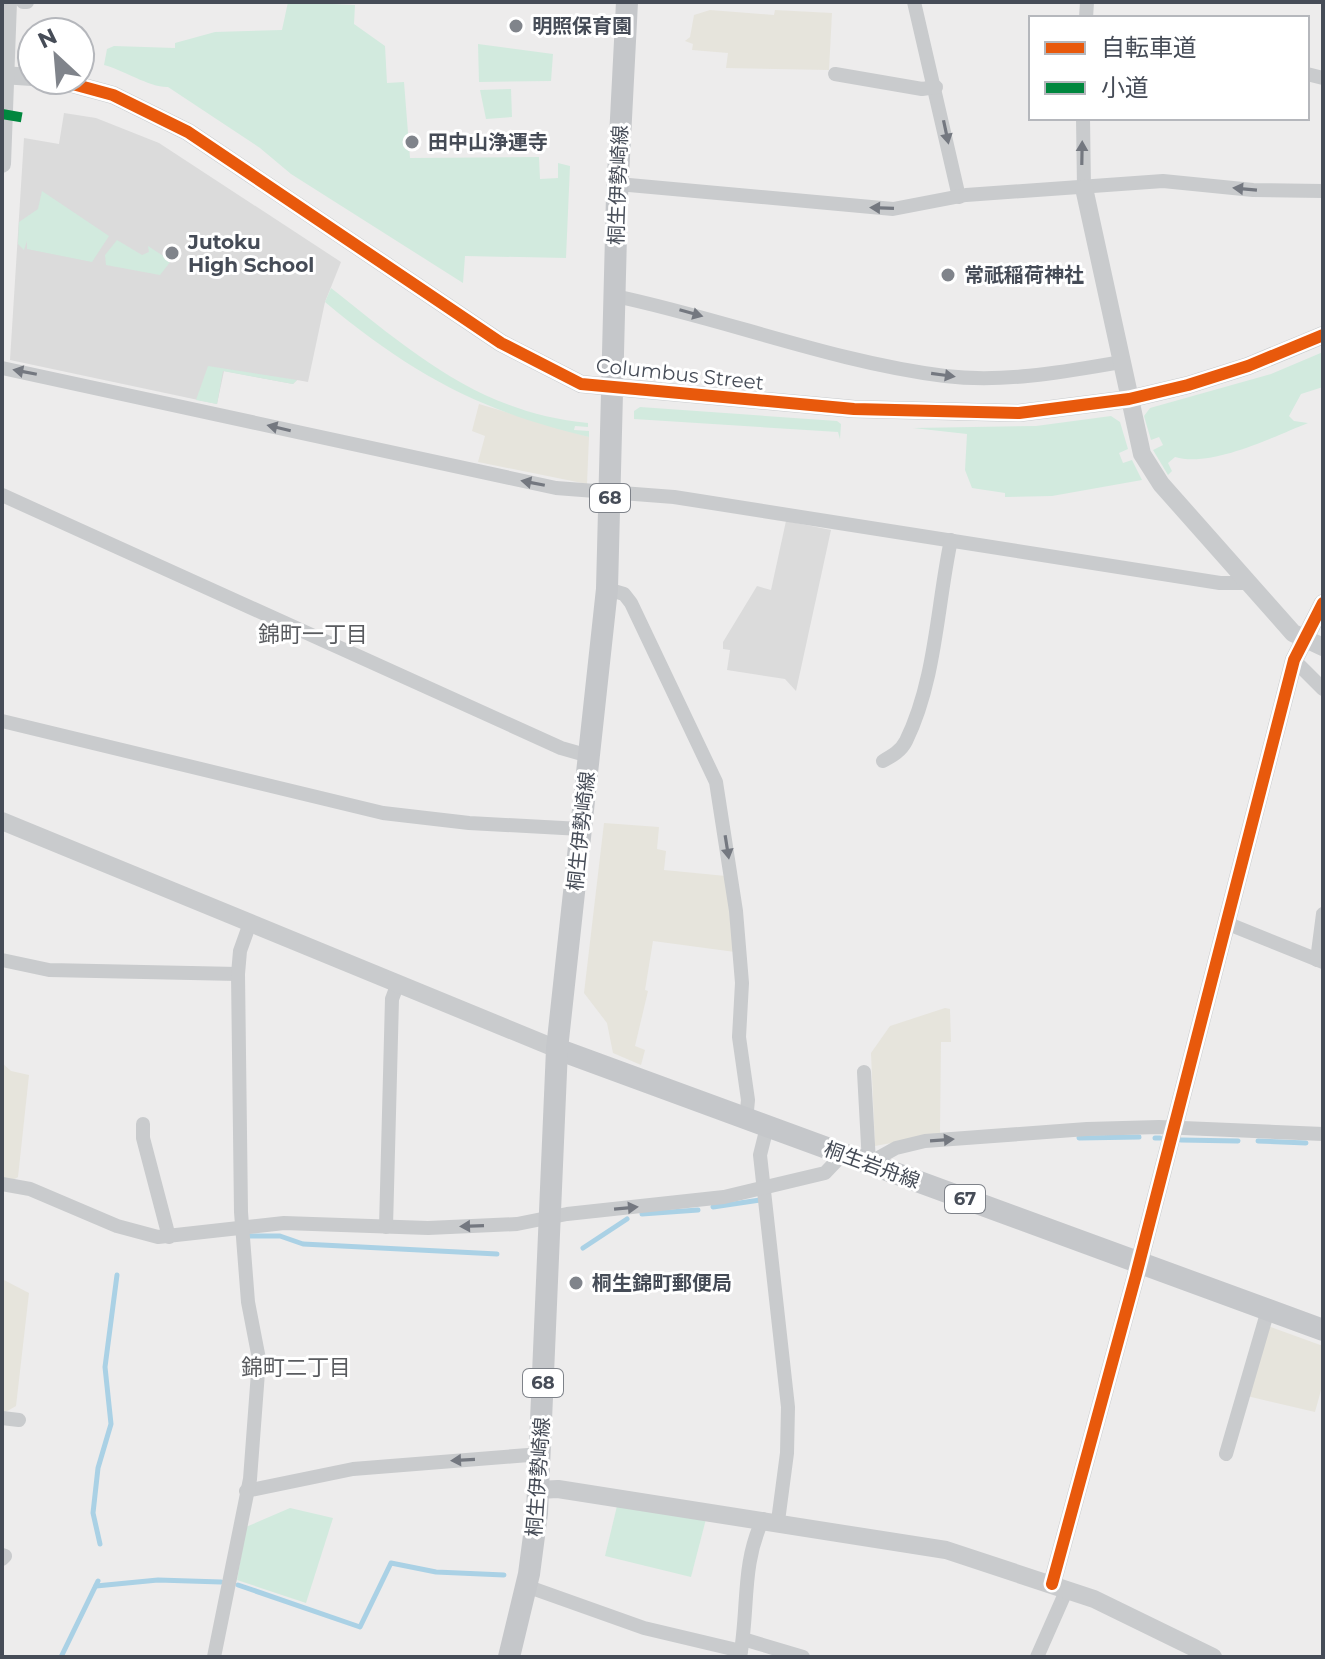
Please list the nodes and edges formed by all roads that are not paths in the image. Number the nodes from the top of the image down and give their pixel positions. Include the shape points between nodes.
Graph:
1 (8, 2) edge
2 (627, 2) edge
3 (914, 2) edge
4 (835, 74) dead end
5 (3, 75) edge
6 (936, 87) junction
7 (96, 90) edge
8 (1083, 120) edge
9 (2, 164) edge
10 (618, 184) junction
11 (1084, 188) junction
12 (1323, 191) edge
13 (959, 197) junction
14 (615, 296) junction
15 (1323, 335) edge
16 (1121, 362) junction
17 (2, 368) edge
18 (610, 389) junction
19 (1129, 399) junction
20 (610, 492) junction
21 (2, 495) edge
22 (951, 540) junction
23 (1246, 583) junction
24 (607, 589) junction
25 (1323, 603) edge
26 (1302, 639) junction
27 (1323, 647) edge
28 (1294, 660) junction
29 (1323, 689) edge
30 (2, 721) edge
31 (589, 756) junction
32 (883, 761) dead end
33 (2, 821) edge
34 (581, 829) junction
35 (1323, 914) edge
36 (250, 923) junction
37 (1226, 923) junction
38 (2, 960) edge
39 (1320, 961) edge
40 (238, 974) junction
41 (398, 983) junction
42 (557, 1049) junction
43 (864, 1072) dead end
44 (143, 1124) dead end
45 (756, 1124) junction
46 (1171, 1128) junction
47 (1323, 1134) edge
48 (843, 1154) junction
49 (869, 1163) junction
50 (2, 1184) edge
51 (765, 1190) junction
52 (549, 1219) junction
53 (386, 1227) junction
54 (242, 1229) junction
55 (169, 1237) junction
56 (1139, 1262) junction
57 (1268, 1310) junction
58 (1323, 1330) edge
59 (2, 1418) edge
60 (19, 1420) dead end
61 (541, 1454) junction
62 (1226, 1454) dead end
63 (538, 1490) junction
64 (246, 1491) junction
65 (770, 1520) junction
66 (526, 1586) junction
67 (1059, 1587) junction
68 (741, 1649) edge
69 (214, 1657) edge
70 (509, 1657) edge
71 (803, 1657) edge
72 (1037, 1657) edge
73 (1213, 1657) edge

1 - 5 street
2 - 10 main road, 桐生伊勢崎線 / 68
3 - 6 street
4 - 6 street
5 - 9 street
6 -> 13 street
7 - 18 street, Columbus Street via 174,124 501,343 569,380
11 -> 8 street
13 -> 10 street via 911,208 883,208
10 - 14 main road, 桐生伊勢崎線 / 68
12 -> 11 street via 1253,190 1175,180
11 - 13 street
11 - 16 street
14 -> 16 street via 808,348 946,376 1020,377
14 - 18 main road, 桐生伊勢崎線 / 68
15 - 19 street, Columbus Street via 1248,366
16 - 19 street
20 -> 17 street via 529,482
18 - 19 street, Columbus Street via 976,414
18 - 20 main road, 桐生伊勢崎線 / 68
19 - 23 street via 1153,474
20 - 22 street
20 - 24 main road, 桐生伊勢崎線 / 68
21 - 31 street via 547,742
22 - 23 street
22 - 32 street via 930,660 914,715 905,743
23 - 26 street
24 - 31 main road, 桐生伊勢崎線 / 68
24 -> 45 street via 624,594 631,603 713,771 736,911 748,1108
25 - 26 street
26 - 27 street
26 - 28 street
28 - 29 street
28 - 37 street
30 - 34 street via 383,813
31 - 34 main road, 桐生伊勢崎線 / 68
33 - 36 street
34 - 42 main road, 桐生伊勢崎線 / 68
35 - 39 street
36 - 40 street
36 - 41 street
37 - 39 street
37 - 46 street
38 - 40 street via 49,970
40 - 54 street
41 - 42 street
41 - 53 street via 392,999
42 - 45 main road, 桐生岩舟線 / 67
42 - 52 main road, 桐生伊勢崎線 / 68
43 - 49 street
44 - 55 street
45 - 48 main road, 桐生岩舟線 / 67
45 - 51 street
46 - 47 street
49 -> 46 street via 896,1148 934,1140
46 - 56 street
48 - 49 main road, 桐生岩舟線 / 67
48 - 51 street via 825,1173
49 - 56 main road, 桐生岩舟線 / 67
50 - 55 street via 30,1189 117,1226
52 -> 51 street
51 - 65 street via 788,1407 787,1453
52 -> 53 street
52 - 61 main road, 桐生伊勢崎線 / 68
53 - 54 street via 284,1223
54 - 55 street
54 - 64 street via 259,1359
56 - 57 main road, 桐生岩舟線 / 67
56 - 67 street
57 - 58 main road, 桐生岩舟線 / 67
57 - 62 street
59 - 60 street
61 - 63 main road, 桐生伊勢崎線 / 68
61 -> 64 street via 353,1469
63 - 65 street
63 - 66 main road, 桐生伊勢崎線 / 68
64 - 69 street
65 - 67 street via 946,1550
65 - 68 street via 749,1552
66 - 68 street via 644,1628
66 - 70 main road, 桐生伊勢崎線 / 68
67 - 72 street
67 - 73 street via 1121,1610
68 - 71 street

